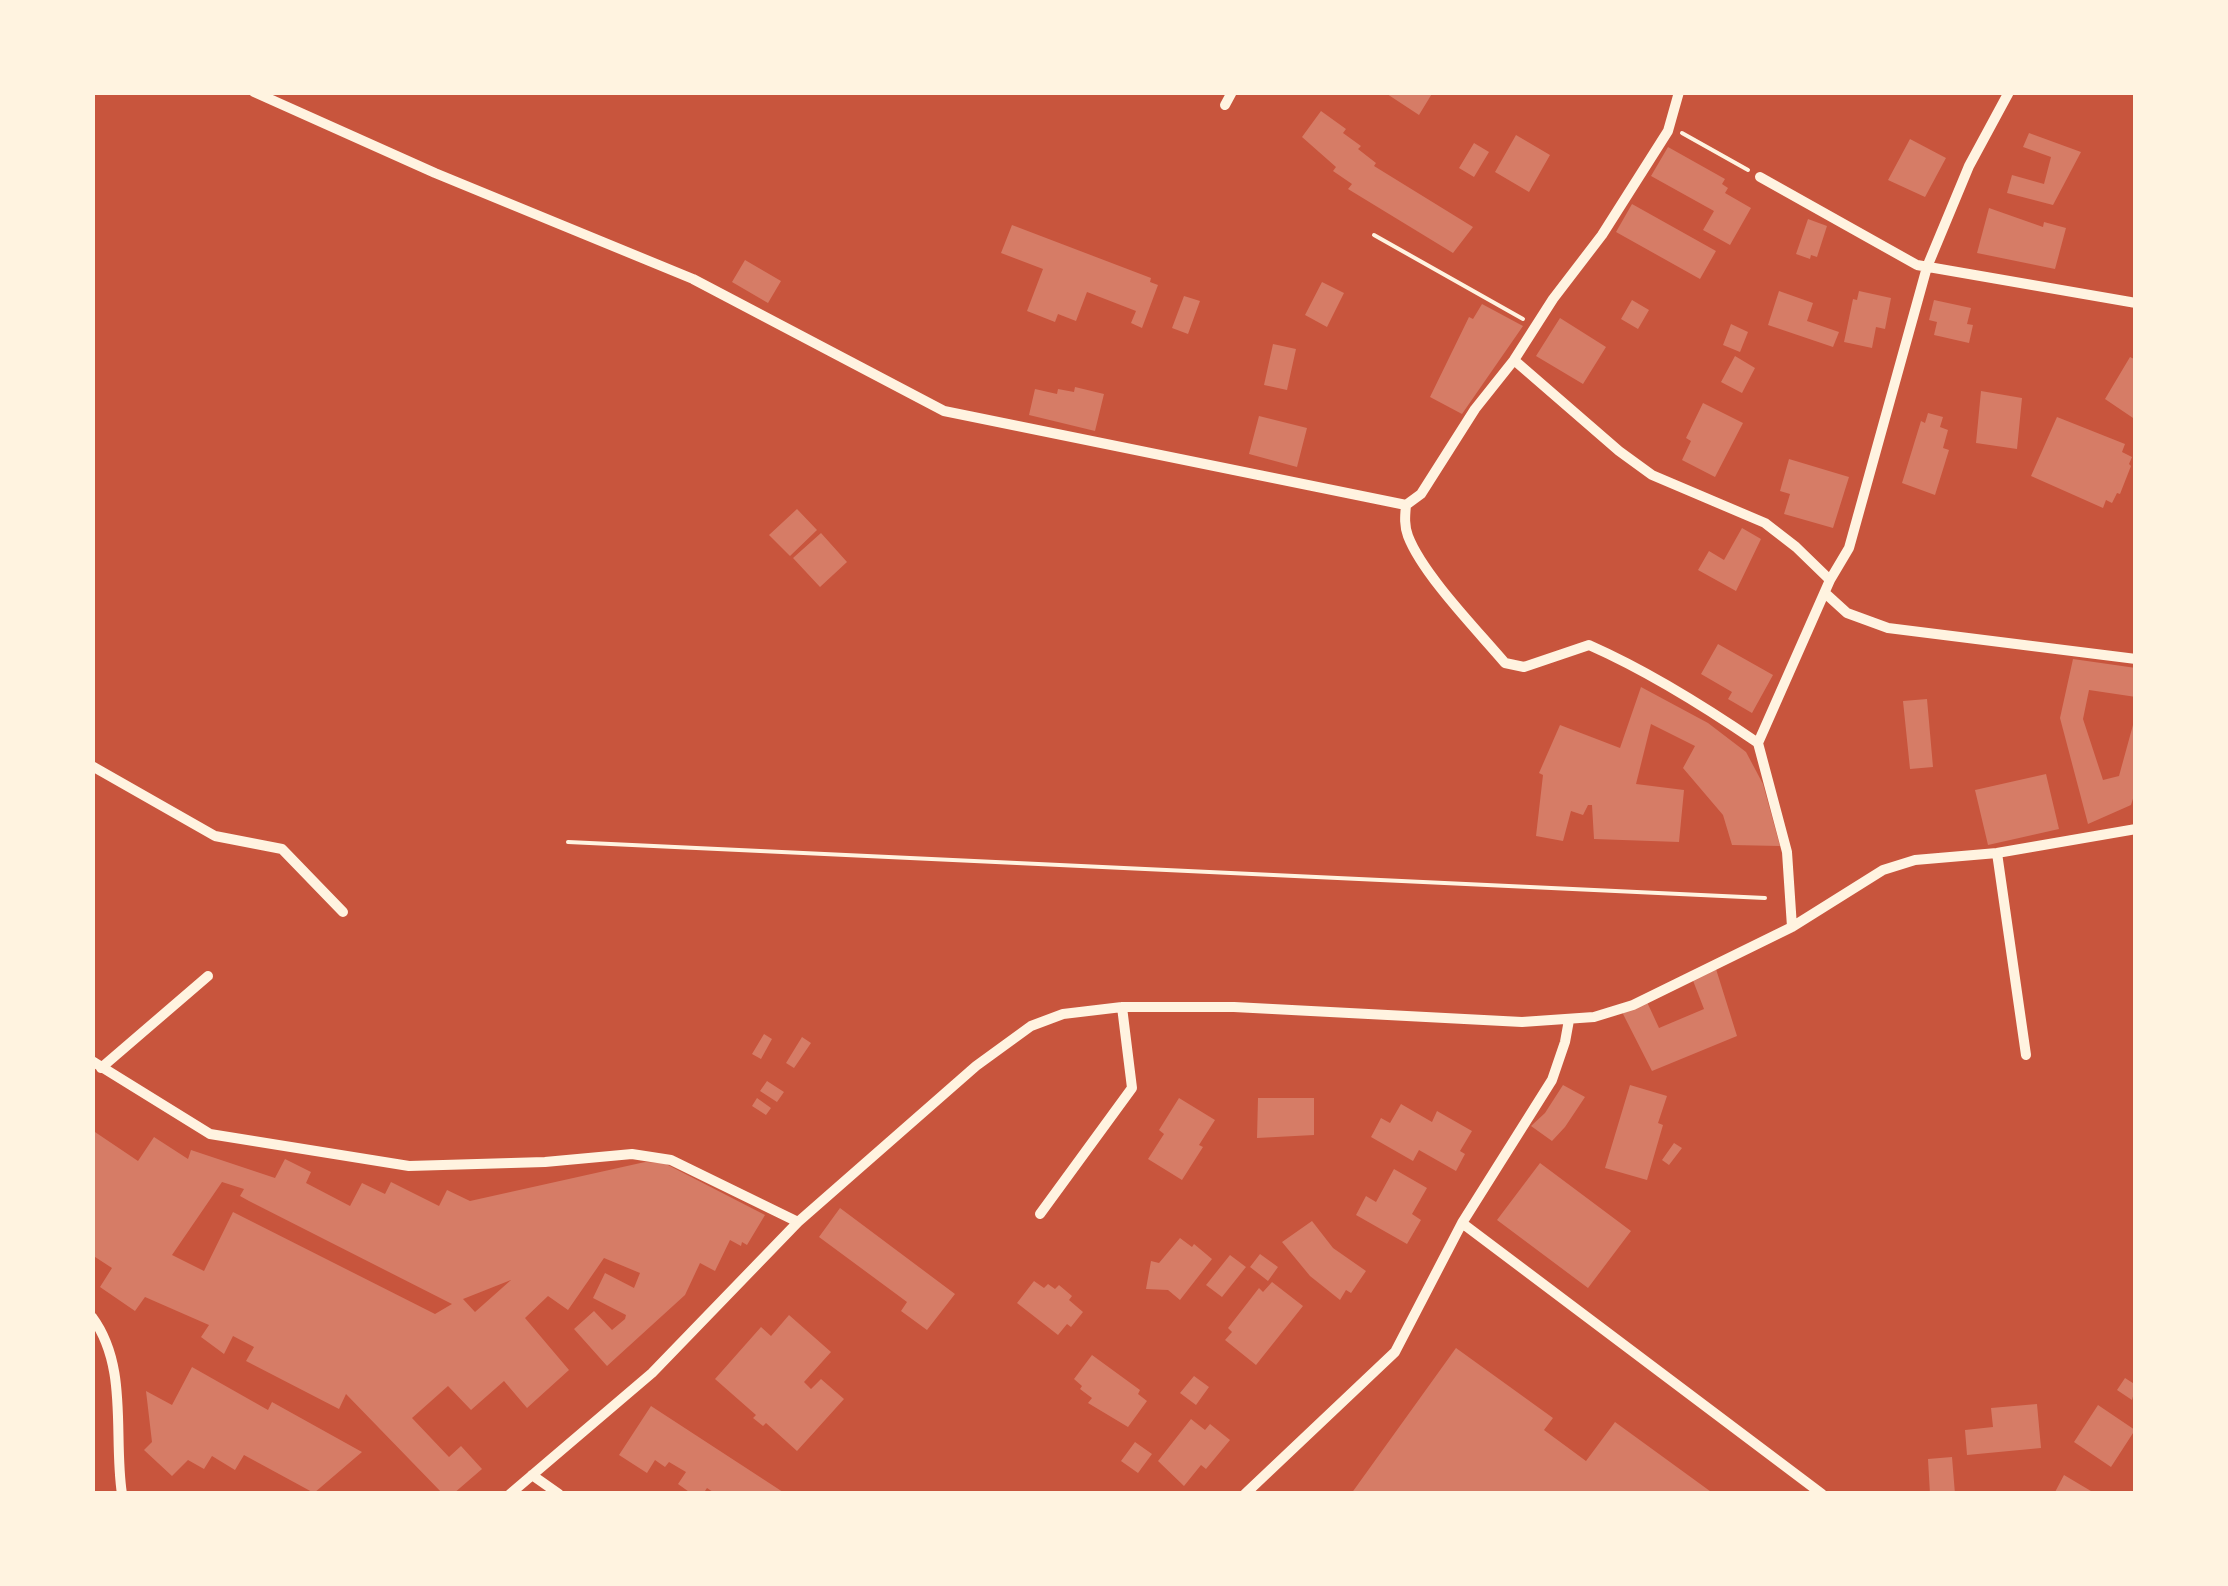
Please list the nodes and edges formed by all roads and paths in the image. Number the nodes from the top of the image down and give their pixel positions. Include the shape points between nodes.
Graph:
1 (254, 92) edge
2 (1232, 92) edge
3 (1679, 92) edge
4 (2009, 92) edge
5 (1225, 105) dead end
6 (1670, 126) junction
7 (1760, 177) joint
8 (1374, 235) dead end
9 (1926, 268) junction
10 (2136, 303) edge
11 (1536, 326) junction
12 (1514, 360) junction
13 (1406, 505) junction
14 (1830, 580) junction
15 (1824, 593) junction
16 (2136, 659) edge
17 (1758, 743) junction
18 (92, 766) edge
19 (2136, 828) edge
20 (568, 842) dead end
21 (1998, 852) junction
22 (1766, 898) dead end
23 (344, 912) dead end
24 (1792, 927) junction
25 (208, 976) dead end
26 (1122, 1007) junction
27 (1569, 1020) junction
28 (2026, 1055) dead end
29 (97, 1065) edge
30 (1040, 1214) dead end
31 (798, 1222) junction
32 (1462, 1223) junction
33 (92, 1317) edge
34 (532, 1474) junction
35 (122, 1494) edge
36 (510, 1494) edge
37 (558, 1494) edge
38 (1246, 1494) edge
39 (1822, 1494) edge

1 - 13 street via 693,278 944,411
2 - 5 street
3 - 6 street
4 - 9 street via 1968,166
6 - 7 path
6 - 11 street
7 - 9 street
8 - 11 path
9 - 10 street
9 - 14 street via 1848,548
11 - 12 street
12 - 13 street via 1421,494
12 - 14 street via 1652,476 1765,523
13 - 17 street via 1409,538 1426,566 1505,664 1524,667 1588,645
14 - 15 street
15 - 16 street via 1847,612 1888,628
15 - 17 street
17 - 24 street via 1787,852
18 - 23 street via 216,836 282,849
19 - 21 street
20 - 22 path
21 - 24 street via 1883,870
21 - 28 street
24 - 27 street via 1633,1005
25 - 29 street
26 - 27 street
26 - 30 street via 1132,1088
26 - 31 street via 1064,1014 1031,1026
27 - 32 street via 1552,1080
29 - 31 street via 210,1134 409,1166 632,1154 672,1160
31 - 34 street via 652,1372
32 - 38 street via 1395,1352
32 - 39 street
33 - 35 street via 116,1384
34 - 36 street
34 - 37 street

